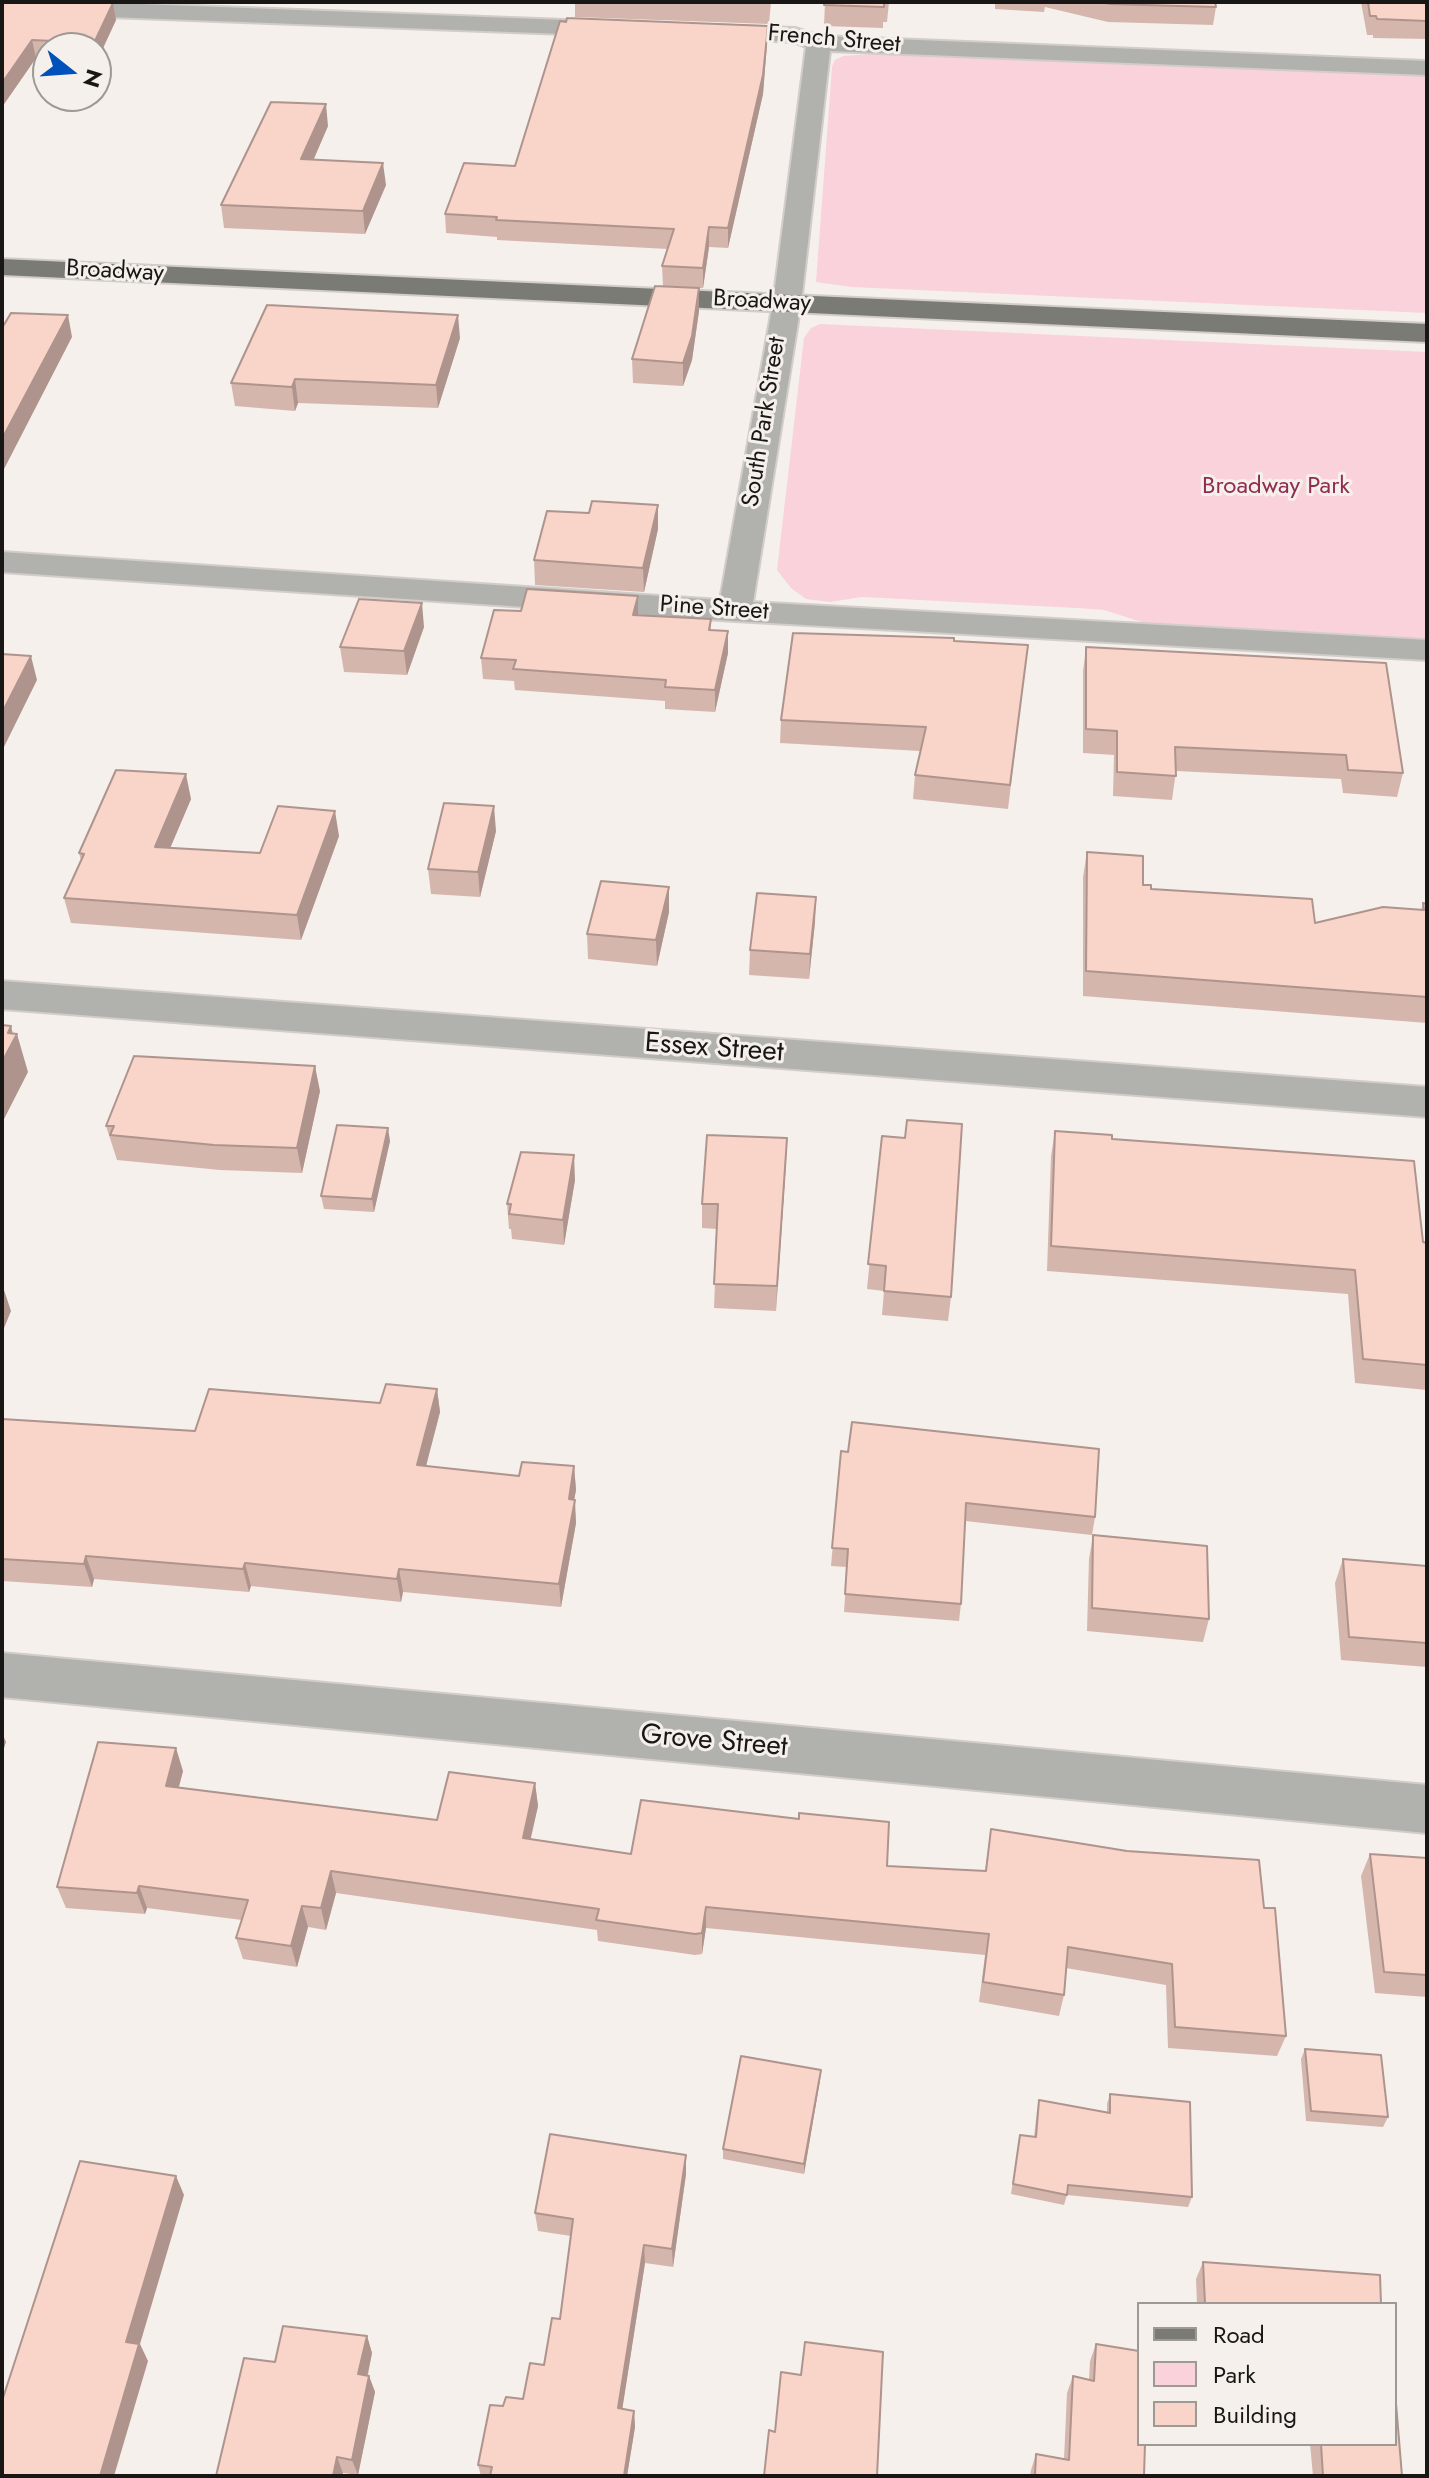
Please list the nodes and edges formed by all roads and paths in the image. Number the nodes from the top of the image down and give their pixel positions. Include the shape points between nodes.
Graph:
1 (2, 6) edge
2 (648, 30) edge
3 (802, 30) junction
4 (679, 31) edge
5 (1427, 68) edge
6 (2, 267) edge
7 (787, 303) junction
8 (1427, 333) edge
9 (2, 562) edge
10 (735, 611) junction
11 (1427, 650) edge
12 (2, 995) edge
13 (1427, 1102) edge
14 (2, 1675) edge
15 (1427, 1809) edge

1 - 2 street
3 - 4 street, French Street
3 - 5 street, French Street
3 - 7 street, South Park Street
6 - 7 main road, Broadway
7 - 8 main road, Broadway
7 - 10 street, South Park Street
9 - 10 street, Pine Street
10 - 11 street, Pine Street
12 - 13 street, Essex Street
14 - 15 street, Grove Street

